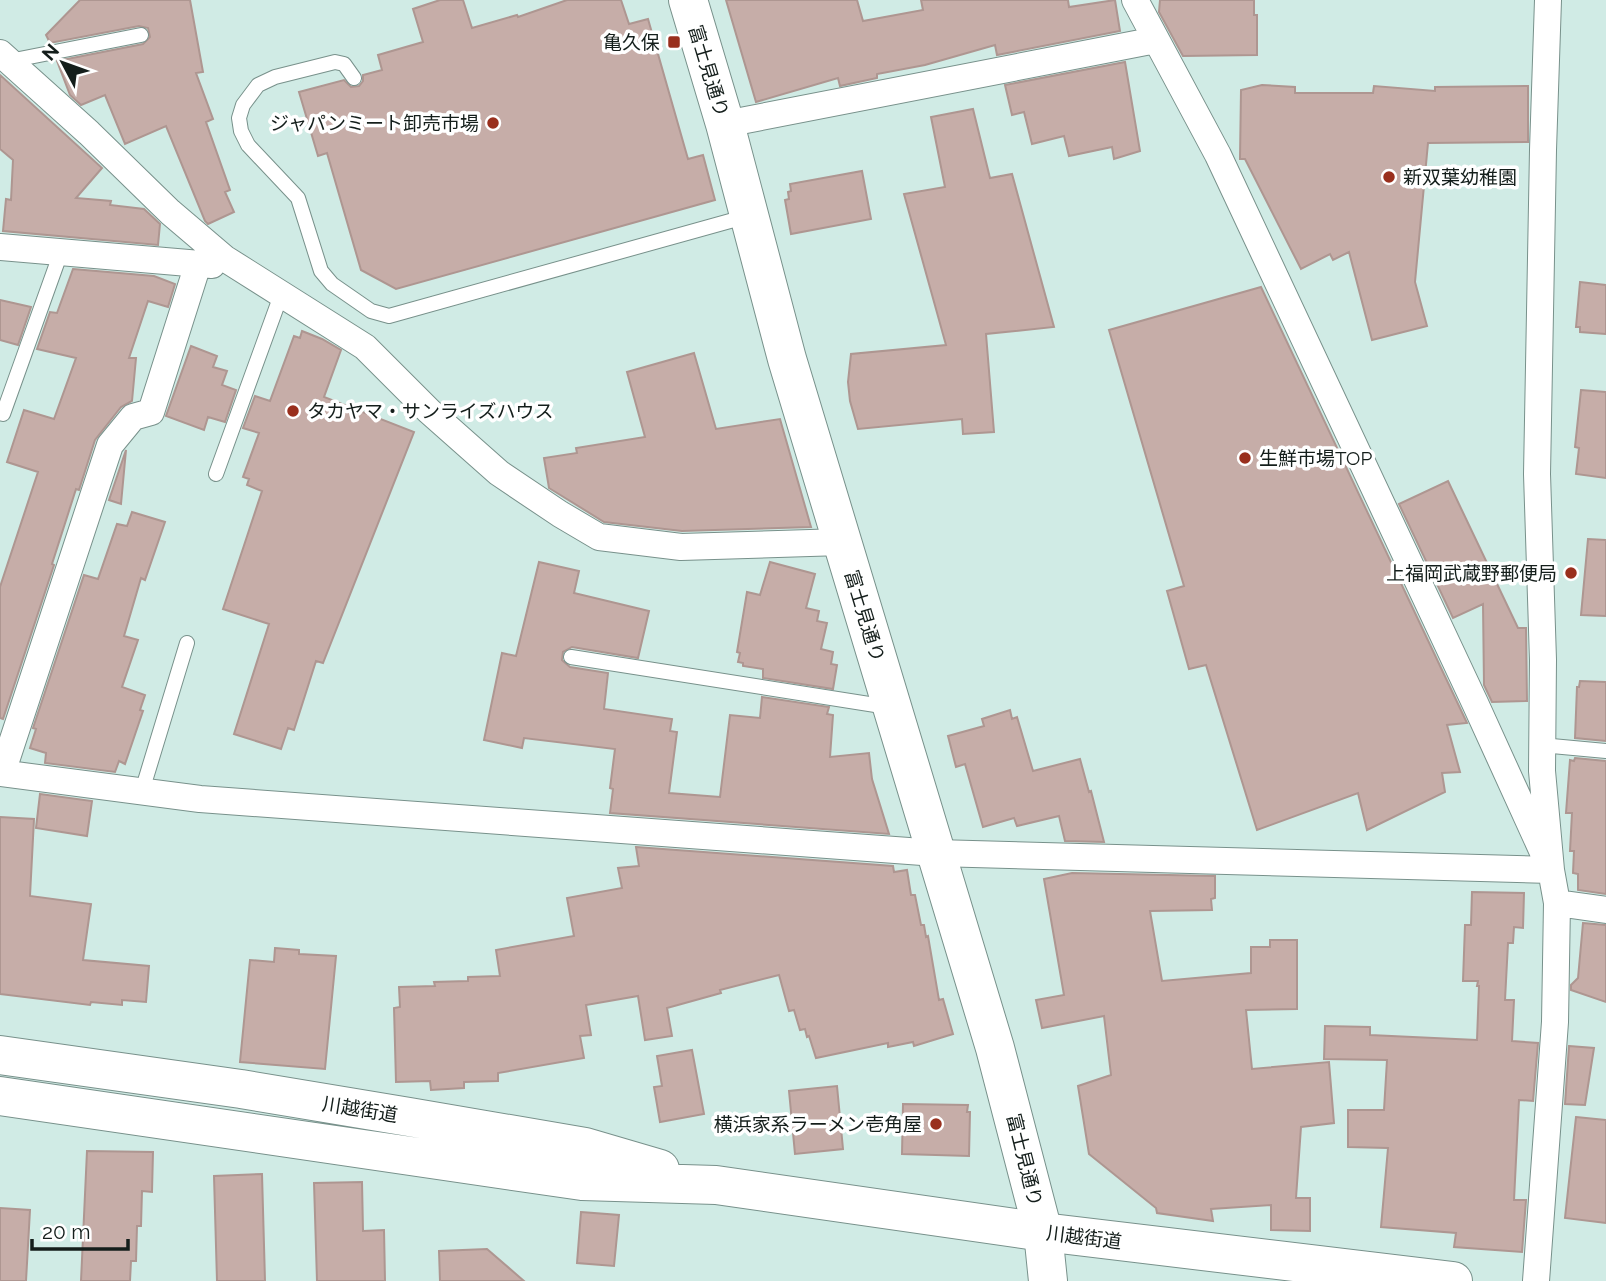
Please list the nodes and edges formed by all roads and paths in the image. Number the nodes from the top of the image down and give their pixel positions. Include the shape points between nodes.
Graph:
1 (688, 0) edge
2 (1135, 0) edge
3 (1548, 0) edge
4 (141, 35) dead end
5 (1157, 40) junction
6 (5, 57) edge
7 (354, 78) dead end
8 (725, 124) junction
9 (749, 216) junction
10 (0, 247) edge
11 (61, 252) junction
12 (198, 264) junction
13 (239, 267) junction
14 (281, 295) junction
15 (3, 414) dead end
16 (216, 474) dead end
17 (842, 542) junction
18 (187, 643) dead end
19 (571, 657) dead end
20 (893, 708) junction
21 (1541, 745) junction
22 (1606, 751) edge
23 (1, 773) edge
24 (142, 791) junction
25 (936, 853) junction
26 (1551, 870) junction
27 (1557, 903) junction
28 (1606, 910) edge
29 (0, 1055) edge
30 (0, 1096) edge
31 (716, 1185) junction
32 (1043, 1233) junction
33 (1048, 1281) edge
34 (1453, 1281) edge
35 (1536, 1281) edge

1 - 8 main road, 富士見通り
2 - 5 street
3 - 21 street via 1536,474 1543,660
4 - 6 lane
5 - 8 street
5 - 26 street via 1224,167
6 - 13 street via 170,212
7 - 9 lane via 344,64 335,62 275,77 249,94 240,118 248,145 298,198 321,271 371,310 389,316
8 - 9 main road, 富士見通り
9 - 17 main road, 富士見通り
10 - 11 street
11 - 12 street
11 - 15 lane
12 - 13 street
12 - 23 street via 151,412 133,416 110,445
13 - 14 street
14 - 16 lane
14 - 17 street via 365,347 499,473 599,537 681,547
17 - 20 main road, 富士見通り
18 - 24 lane
19 - 20 lane
20 - 25 main road, 富士見通り
21 - 22 lane
21 - 26 street
23 - 24 street
24 - 25 street
25 - 26 street
25 - 32 main road, 富士見通り via 995,1048
26 - 27 street
27 - 28 street
27 - 35 street via 1555,1022
29 - 31 main road, 川越街道 via 254,1091 585,1147
30 - 31 main road, 川越街道 via 582,1181
31 - 32 main road, 川越街道
32 - 33 main road, 富士見通り
32 - 34 main road, 川越街道

